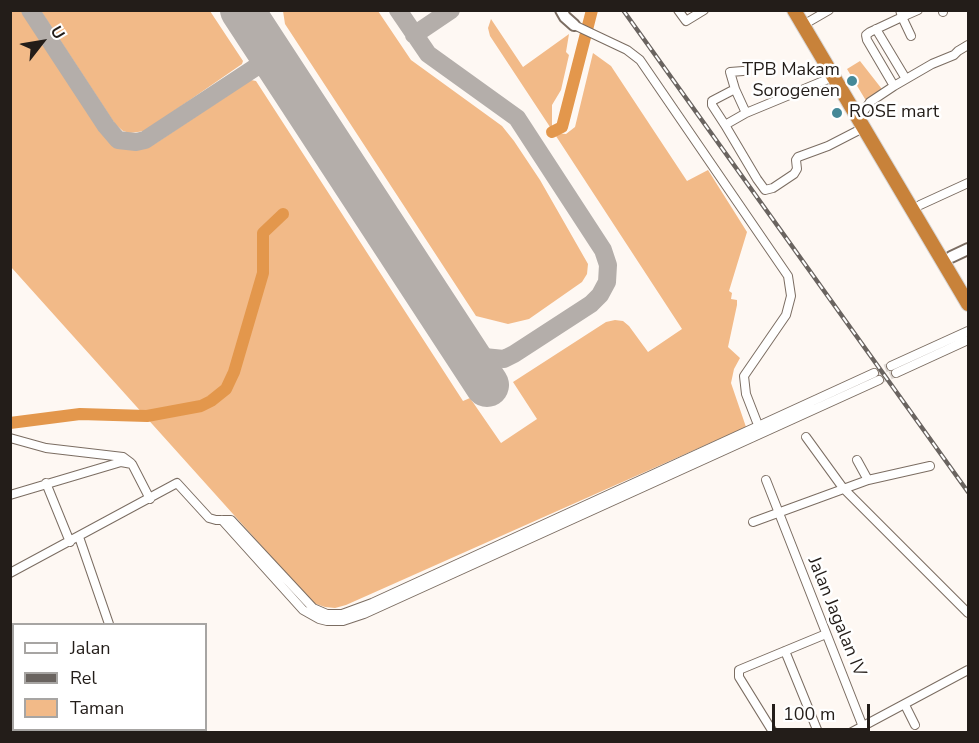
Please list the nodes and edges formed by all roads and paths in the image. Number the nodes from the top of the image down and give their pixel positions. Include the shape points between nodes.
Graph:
1 (561, 10) edge
2 (678, 10) edge
3 (704, 10) edge
4 (794, 10) edge
5 (829, 10) edge
6 (918, 10) edge
7 (901, 14) edge
8 (807, 16) edge
9 (574, 25) joint
10 (876, 28) junction
11 (911, 36) dead end
12 (969, 45) edge
13 (743, 71) dead end
14 (833, 77) junction
15 (906, 79) junction
16 (894, 86) junction
17 (735, 89) junction
18 (864, 111) junction
19 (746, 113) junction
20 (724, 125) junction
21 (863, 128) junction
22 (969, 183) edge
23 (920, 205) junction
24 (969, 249) edge
25 (951, 257) junction
26 (969, 286) edge
27 (969, 304) edge
28 (969, 331) edge
29 (969, 340) edge
30 (876, 376) tunnel mouth
31 (760, 430) junction
32 (806, 437) dead end
33 (10, 438) edge
34 (857, 460) dead end
35 (132, 464) junction
36 (930, 466) dead end
37 (766, 480) dead end
38 (868, 480) junction
39 (46, 483) junction
40 (843, 488) junction
41 (617, 490) junction
42 (10, 495) edge
43 (150, 499) junction
44 (617, 499) junction
45 (778, 512) junction
46 (222, 520) junction
47 (753, 522) dead end
48 (79, 537) junction
49 (70, 542) junction
50 (10, 573) edge
51 (969, 613) edge
52 (109, 623) edge
53 (826, 634) junction
54 (784, 651) junction
55 (969, 670) edge
56 (905, 705) junction
57 (915, 725) dead end
58 (864, 730) edge
59 (773, 732) edge
60 (818, 732) edge
61 (852, 732) edge

1 - 9 street
2 - 3 street via 686,21
4 - 14 highway
5 - 8 street
6 - 7 street
7 - 10 street
7 - 11 street
8 - 18 highway
9 - 31 street via 640,60 788,276 791,296 786,315 744,376 746,394
10 - 15 street
10 - 16 street via 867,40
12 - 15 street
13 - 17 street via 730,72
14 - 19 street
14 - 21 highway
15 - 16 street
16 - 18 street via 870,102
17 - 19 street
17 - 20 street via 712,101
18 - 23 highway
19 - 20 street
20 - 21 street via 765,190 794,174 798,157
21 - 27 highway
22 - 23 street
23 - 25 highway
24 - 25 street
25 - 26 highway
28 - 29 street via 893,369
30 - 31 street
31 - 41 street
31 - 44 street
32 - 40 street
33 - 35 street via 46,448 123,457
34 - 38 street
35 - 39 street via 121,462
35 - 43 street
36 - 38 street
37 - 45 street, Jalan Jagalan IV
38 - 40 street
39 - 42 street
39 - 49 street
40 - 45 street
40 - 51 street
41 - 44 street
41 - 46 street via 372,603 334,615 306,602 231,520
43 - 46 street via 179,484 209,518
43 - 48 street
44 - 46 street via 364,615 335,622 303,610
45 - 47 street
45 - 53 street, Jalan Jagalan IV
48 - 49 street
48 - 52 street
49 - 50 street
53 - 54 street
53 - 58 street, Jalan Jagalan IV
54 - 59 street via 741,668 738,673
54 - 60 street
55 - 56 street
56 - 57 street
56 - 58 street
58 - 61 street

